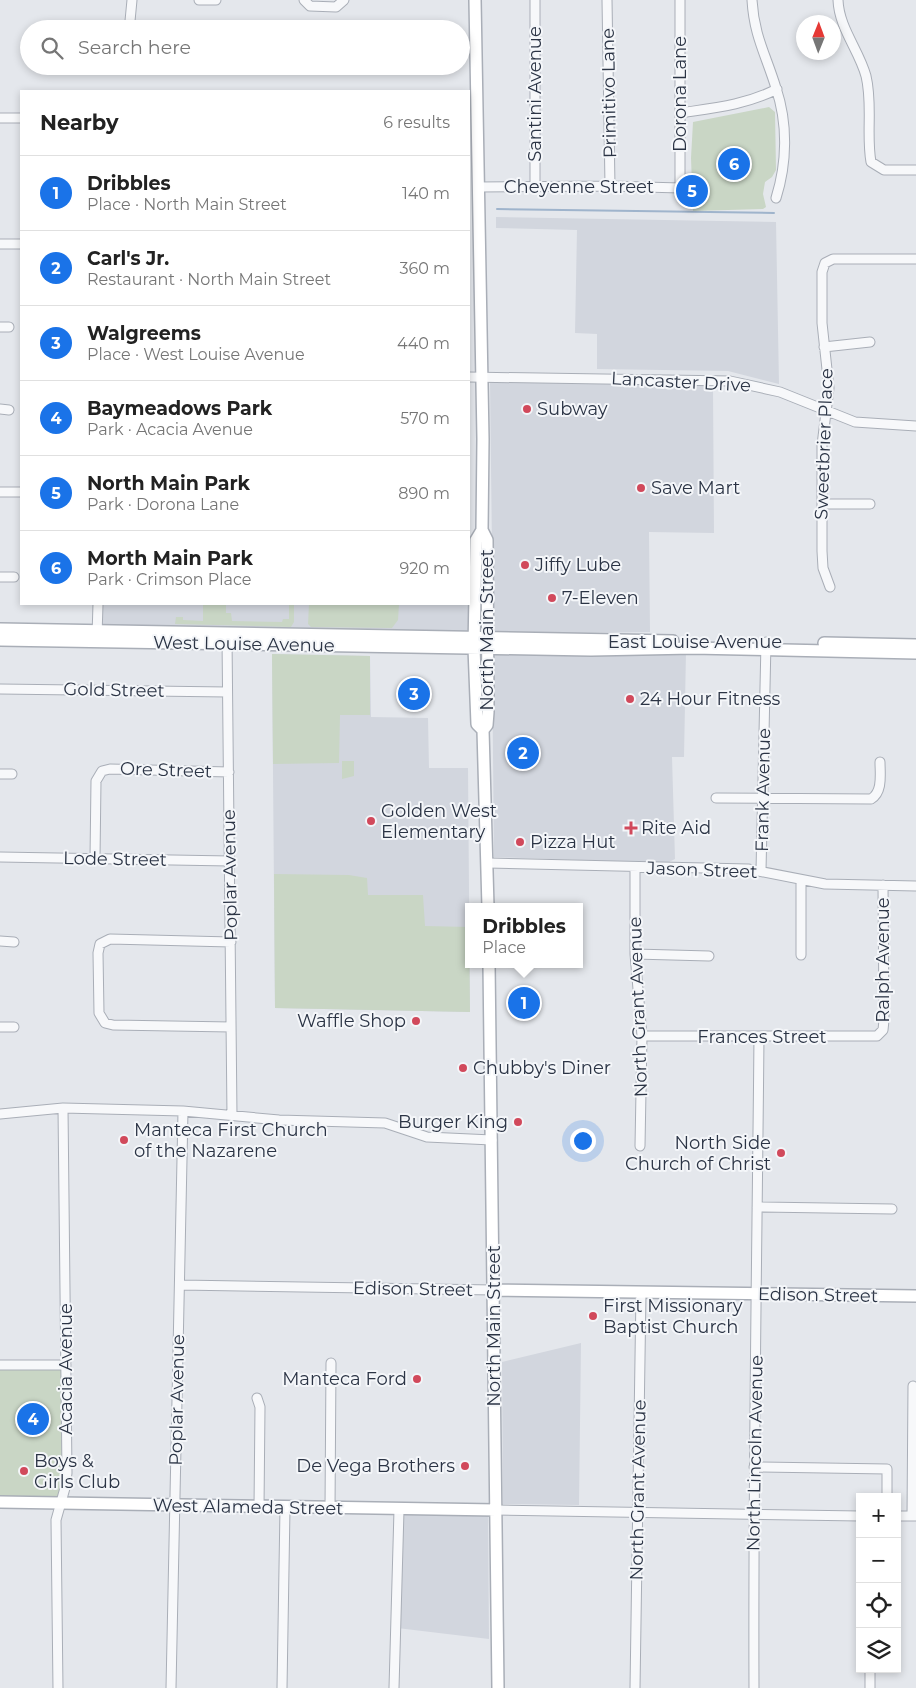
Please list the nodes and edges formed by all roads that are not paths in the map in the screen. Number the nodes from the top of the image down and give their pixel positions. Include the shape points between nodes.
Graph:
1 (132, 0) edge
2 (199, 0) edge
3 (216, 0) edge
4 (304, 0) edge
5 (344, 0) edge
6 (475, 0) edge
7 (535, 0) edge
8 (607, 0) edge
9 (680, 0) edge
10 (752, 0) edge
11 (838, 0) edge
12 (130, 20) edge
13 (776, 89) junction
14 (680, 113) junction
15 (0, 118) edge
16 (20, 118) edge
17 (473, 135) edge
18 (916, 170) edge
19 (610, 186) junction
20 (535, 187) junction
21 (478, 188) junction
22 (680, 188) joint
23 (776, 198) dead end
24 (0, 244) edge
25 (20, 244) edge
26 (916, 259) edge
27 (870, 342) dead end
28 (824, 347) junction
29 (470, 377) edge
30 (482, 377) junction
31 (826, 412) junction
32 (916, 426) edge
33 (0, 492) edge
34 (20, 492) edge
35 (822, 504) junction
36 (870, 504) dead end
37 (482, 530) junction
38 (0, 577) edge
39 (14, 577) dead end
40 (830, 587) dead end
41 (98, 605) edge
42 (0, 629) edge
43 (97, 636) junction
44 (227, 638) junction
45 (0, 640) edge
46 (474, 643) junction
47 (487, 643) junction
48 (766, 645) junction
49 (916, 645) edge
50 (916, 653) edge
51 (0, 689) edge
52 (227, 692) junction
53 (483, 730) junction
54 (880, 762) dead end
55 (229, 772) junction
56 (0, 774) edge
57 (12, 774) dead end
58 (716, 798) dead end
59 (764, 800) junction
60 (0, 857) edge
61 (95, 858) junction
62 (230, 861) junction
63 (488, 863) junction
64 (635, 867) junction
65 (761, 871) junction
66 (801, 881) junction
67 (883, 885) junction
68 (916, 886) edge
69 (488, 903) edge
70 (0, 941) edge
71 (14, 942) dead end
72 (231, 942) junction
73 (635, 954) junction
74 (801, 955) dead end
75 (710, 956) dead end
76 (489, 968) edge
77 (0, 1027) edge
78 (14, 1027) dead end
79 (231, 1027) junction
80 (881, 1033) joint
81 (642, 1036) junction
82 (758, 1037) junction
83 (63, 1108) junction
84 (183, 1111) junction
85 (0, 1114) edge
86 (232, 1116) junction
87 (492, 1140) junction
88 (640, 1146) dead end
89 (757, 1207) junction
90 (892, 1209) dead end
91 (180, 1285) junction
92 (494, 1290) junction
93 (641, 1292) junction
94 (756, 1294) junction
95 (916, 1296) edge
96 (331, 1363) dead end
97 (66, 1364) junction
98 (0, 1365) edge
99 (913, 1386) dead end
100 (257, 1398) dead end
101 (754, 1467) junction
102 (887, 1493) edge
103 (0, 1502) edge
104 (60, 1503) junction
105 (175, 1506) junction
106 (259, 1508) junction
107 (285, 1508) junction
108 (330, 1509) junction
109 (399, 1510) junction
110 (496, 1510) junction
111 (637, 1512) junction
112 (753, 1514) junction
113 (856, 1516) edge
114 (901, 1516) edge
115 (914, 1516) edge
116 (870, 1673) edge
117 (58, 1688) edge
118 (172, 1688) edge
119 (282, 1688) edge
120 (394, 1688) edge
121 (498, 1688) edge
122 (635, 1688) edge
123 (754, 1688) edge
124 (870, 1688) edge

1 - 12 street
2 - 3 street
4 - 5 street via 310,6 336,7
6 - 17 main road, North Main Street
7 - 20 street, Santini Avenue
8 - 19 street, Primitivo Lane
9 - 14 street, Dorona Lane
10 - 13 street via 756,36
11 - 18 street via 840,17 860,57 866,78 871,162 884,170
13 - 14 street via 730,106
13 - 23 street via 783,118 784,158 783,176
14 - 22 street, Dorona Lane
15 - 16 street
17 - 21 main road, North Main Street
19 - 20 street, Cheyenne Street
19 - 22 street, Cheyenne Street
20 - 21 street, Cheyenne Street
21 - 30 main road, North Main Street
24 - 25 street
26 - 28 street, Sweetbrier Place via 848,258 827,261 822,272
27 - 28 street
28 - 31 street, Sweetbrier Place via 829,388
29 - 30 street, Lancaster Drive
30 - 31 street, Lancaster Drive via 730,381 780,392
30 - 37 main road, North Main Street
31 - 32 street, Lancaster Drive via 870,424
31 - 35 street, Sweetbrier Place via 822,445
33 - 34 street
35 - 36 street
35 - 40 street, Sweetbrier Place via 823,568
37 - 46 main road, North Main Street via 476,540
37 - 47 main road, North Main Street via 486,540
38 - 39 street
41 - 43 street
42 - 43 main road, West Louise Avenue
43 - 44 main road, West Louise Avenue
43 - 45 main road, West Louise Avenue
44 - 46 main road, West Louise Avenue
44 - 52 street, Poplar Avenue
46 - 47 main road, East Louise Avenue
46 - 53 main road, North Main Street via 477,724
47 - 48 main road, East Louise Avenue
47 - 53 main road, North Main Street via 487,725
48 - 49 main road, East Louise Avenue
48 - 50 main road, East Louise Avenue
48 - 59 street, Frank Avenue
51 - 52 street, Gold Street
52 - 55 street, Poplar Avenue
53 - 63 main road, North Main Street
54 - 59 street via 880,786 878,794 871,799
55 - 61 street, Ore Street via 102,771 96,781
55 - 62 street, Poplar Avenue
56 - 57 street
58 - 59 street
59 - 65 street, Frank Avenue
60 - 61 street, Lode Street
61 - 62 street, Lode Street
62 - 72 street, Poplar Avenue
63 - 64 street, Jason Street
63 - 69 main road, North Main Street
64 - 65 street, Jason Street
64 - 73 street, North Grant Avenue
65 - 66 street, Jason Street
66 - 67 street, Jason Street
66 - 74 street
67 - 68 street, Jason Street
67 - 80 street, Ralph Avenue via 884,1020
70 - 71 street
72 - 79 street, Poplar Avenue
72 - 79 street via 110,939 100,944 98,964 99,1013 105,1023
73 - 75 street
73 - 81 street, North Grant Avenue
76 - 87 main road, North Main Street
77 - 78 street
79 - 86 street, Poplar Avenue
80 - 82 street, Frances Street via 874,1037
81 - 82 street, Frances Street
81 - 88 street, North Grant Avenue
82 - 89 street, North Lincoln Avenue
83 - 84 street
83 - 85 street
83 - 97 street, Acacia Avenue
84 - 86 street
84 - 91 street, Poplar Avenue
86 - 87 street via 385,1123 427,1137
87 - 92 main road, North Main Street
89 - 90 street
89 - 94 street, North Lincoln Avenue
91 - 92 street, Edison Street
91 - 105 street, Poplar Avenue
92 - 93 main road, Edison Street
92 - 110 main road, North Main Street
93 - 94 main road, Edison Street
93 - 111 street, North Grant Avenue
94 - 95 main road, Edison Street
94 - 101 street, North Lincoln Avenue
96 - 108 street
97 - 98 street
97 - 104 street, Acacia Avenue via 67,1473
99 - 115 street
100 - 106 street via 260,1407
101 - 102 street via 887,1469
101 - 112 street, North Lincoln Avenue
103 - 104 main road, West Alameda Street
104 - 105 main road, West Alameda Street
104 - 117 street, Acacia Avenue via 56,1520
105 - 106 main road, West Alameda Street
105 - 118 street, Poplar Avenue
106 - 107 main road, West Alameda Street
107 - 108 main road, West Alameda Street
107 - 119 street
108 - 109 main road, West Alameda Street
109 - 110 main road, West Alameda Street
109 - 120 street
110 - 111 street
110 - 121 main road, North Main Street
111 - 112 street
111 - 122 street, North Grant Avenue
112 - 113 street
112 - 123 street, North Lincoln Avenue
114 - 115 street
116 - 124 street

